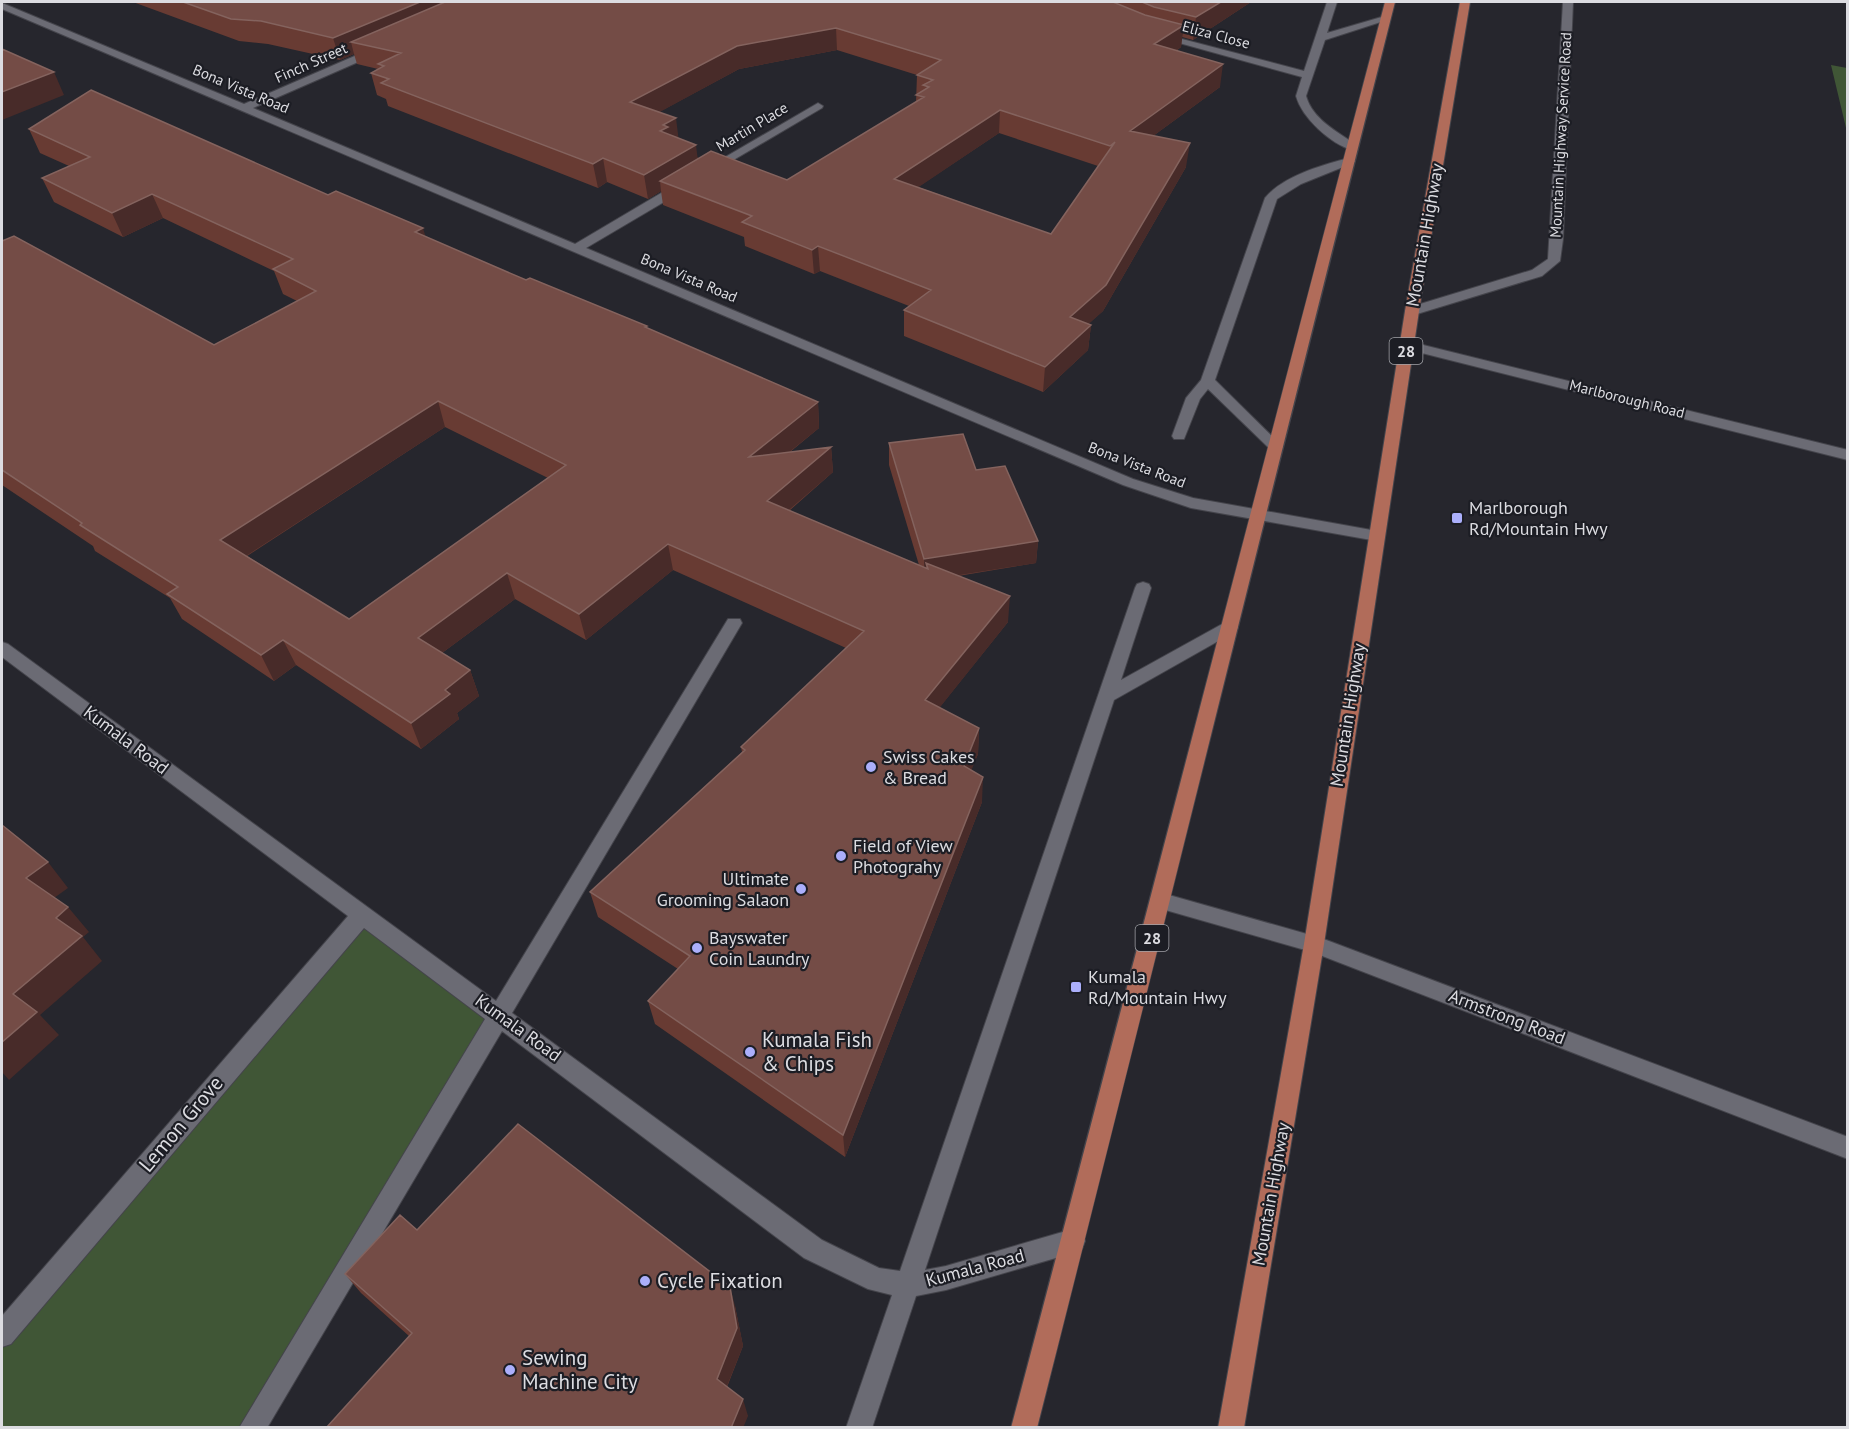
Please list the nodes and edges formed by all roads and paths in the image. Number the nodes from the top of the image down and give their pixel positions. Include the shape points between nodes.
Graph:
1 (1332, 2) edge
2 (1390, 2) edge
3 (1465, 2) edge
4 (1568, 2) edge
5 (2, 6) edge
6 (1385, 20) junction
7 (1147, 33) edge
8 (1319, 38) junction
9 (392, 44) edge
10 (1307, 75) junction
11 (818, 106) dead end
12 (245, 108) junction
13 (1352, 147) junction
14 (1349, 161) junction
15 (577, 248) junction
16 (1412, 311) junction
17 (1407, 345) junction
18 (1208, 381) junction
19 (1179, 436) dead end
20 (1276, 447) junction
21 (1848, 455) edge
22 (1257, 515) junction
23 (1377, 536) junction
24 (1143, 588) dead end
25 (734, 623) dead end
26 (1230, 627) junction
27 (2, 648) edge
28 (1107, 696) junction
29 (1162, 901) junction
30 (362, 915) junction
31 (1314, 944) junction
32 (499, 1014) junction
33 (1848, 1148) edge
34 (1073, 1241) junction
35 (908, 1285) junction
36 (2, 1335) edge
37 (252, 1428) edge
38 (859, 1428) edge
39 (1024, 1428) edge
40 (1231, 1428) edge

1 - 8 street
2 - 6 main road, 28
3 - 16 main road, Mountain Highway / 28
4 - 16 street, Mountain Highway Service Road via 1554,261 1537,273
5 - 12 street, Bona Vista Road
6 - 8 street
6 - 13 main road, 28
7 - 10 street, Eliza Close
8 - 10 street
9 - 12 street, Finch Street
10 - 13 street via 1302,105
11 - 15 street, Martin Place
12 - 15 street, Bona Vista Road
13 - 14 main road, 28
14 - 18 street via 1287,186 1271,198
14 - 20 main road, 28
15 - 22 street, Bona Vista Road via 1128,482 1175,499
16 - 17 main road, Mountain Highway / 28
17 - 21 street, Marlborough Road
17 - 23 main road, Mountain Highway / 28
18 - 19 street via 1193,398
18 - 20 street
20 - 22 main road, 28
22 - 23 street, Bona Vista Road
22 - 26 main road, 28
23 - 31 main road, Mountain Highway / 28
24 - 28 street
25 - 32 street
26 - 28 street
26 - 29 main road, 28
27 - 30 street, Kumala Road
28 - 35 street
29 - 31 street, Armstrong Road
29 - 34 main road, 28
30 - 32 street, Kumala Road
30 - 36 street, Lemon Grove
31 - 33 street, Armstrong Road
31 - 40 main road, Mountain Highway / 28
32 - 35 street, Kumala Road via 813,1249 877,1280
32 - 37 street
34 - 35 street, Kumala Road via 946,1278
34 - 39 main road, 28
35 - 38 street

